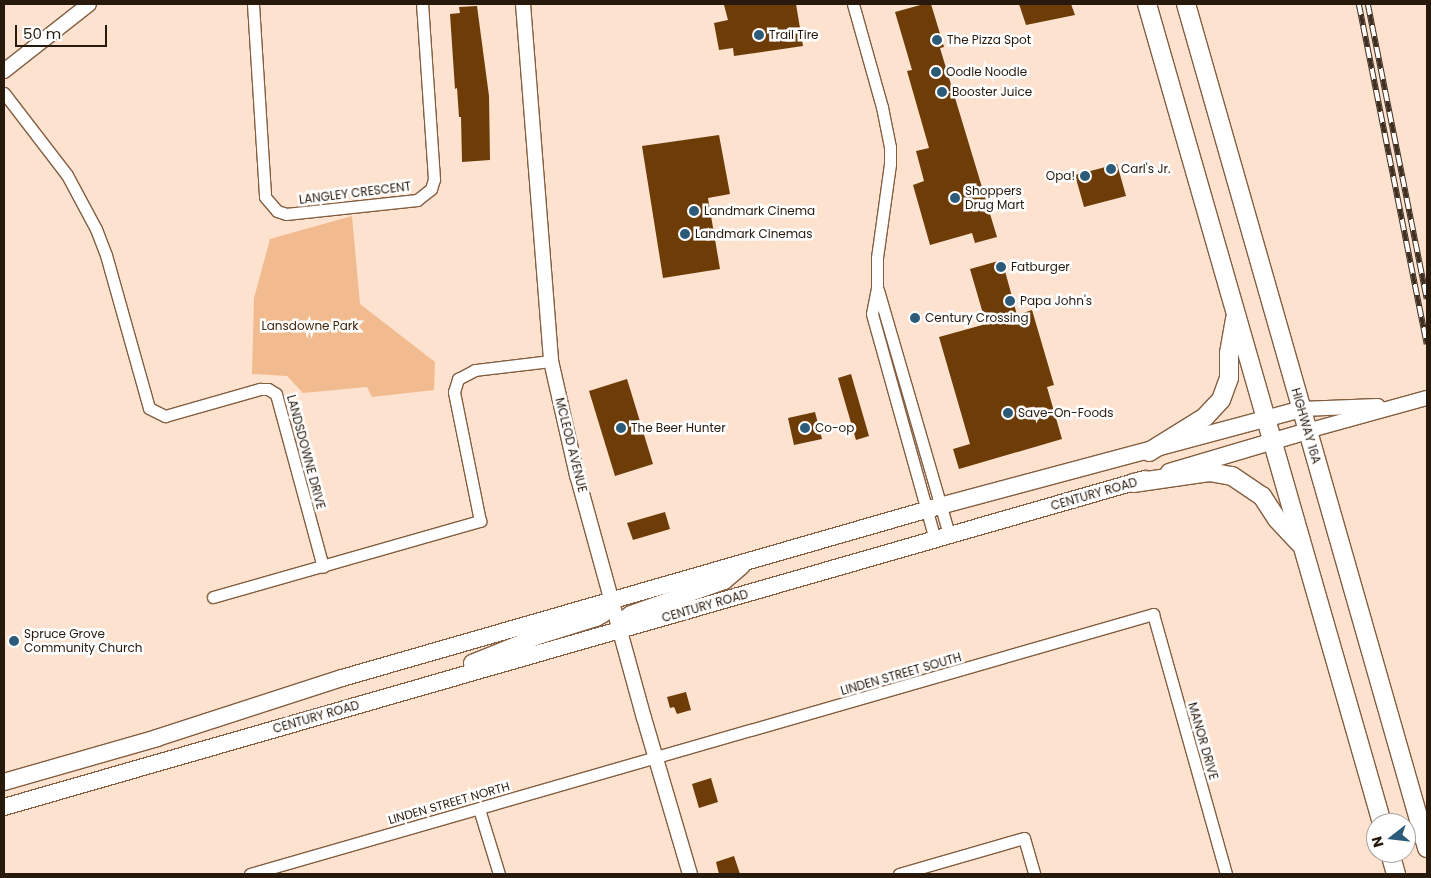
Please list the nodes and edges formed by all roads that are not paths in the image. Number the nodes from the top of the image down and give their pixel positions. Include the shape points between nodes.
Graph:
1 (89, 4) edge
2 (253, 4) edge
3 (422, 4) edge
4 (523, 4) edge
5 (853, 4) edge
6 (1147, 4) edge
7 (1186, 4) edge
8 (4, 71) edge
9 (4, 93) edge
10 (1236, 316) junction
11 (551, 361) junction
12 (1427, 398) edge
13 (1406, 404) junction
14 (1301, 409) junction
15 (1266, 419) junction
16 (1307, 431) junction
17 (1272, 442) junction
18 (1149, 452) junction
19 (1133, 482) junction
20 (934, 508) junction
21 (942, 537) junction
22 (1303, 546) junction
23 (748, 562) junction
24 (323, 567) junction
25 (214, 597) dead end
26 (612, 601) junction
27 (1153, 614) joint
28 (620, 630) junction
29 (393, 695) junction
30 (656, 758) junction
31 (4, 782) edge
32 (4, 807) edge
33 (479, 809) junction
34 (1379, 813) edge
35 (1427, 848) edge
36 (250, 874) edge
37 (498, 874) edge
38 (690, 874) edge
39 (898, 874) edge
40 (1034, 874) edge
41 (1226, 874) edge

1 - 8 street
2 - 3 street, LANGLEY CRESCENT via 265,197 277,211 296,214 417,200 430,189 434,179
4 - 11 street, MCLEOD AVENUE
5 - 20 street via 890,147 877,288 886,312
6 - 10 main road
7 - 14 main road, HIGHWAY 16A
9 - 24 street, LANDSDOWNE DRIVE via 66,175 96,228 149,408 165,416 260,389 276,394
10 - 15 main road
10 - 18 main road via 1229,353 1229,378 1221,400 1205,418
11 - 24 street via 475,370 458,378 454,392 480,520
11 - 26 street, MCLEOD AVENUE via 575,466
12 - 13 street, CENTURY ROAD
13 - 14 street, CENTURY ROAD
13 - 16 street, CENTURY ROAD
14 - 15 main road, CENTURY ROAD
14 - 16 main road, HIGHWAY 16A
15 - 17 main road
15 - 18 main road, CENTURY ROAD
16 - 17 main road, CENTURY ROAD
16 - 35 main road, HIGHWAY 16A
17 - 19 main road, CENTURY ROAD
17 - 22 main road
18 - 20 main road, CENTURY ROAD
19 - 21 main road, CENTURY ROAD
19 - 22 main road via 1210,472 1232,476 1262,496 1277,519
20 - 21 street
20 - 23 main road, CENTURY ROAD
21 - 28 main road, CENTURY ROAD
22 - 34 main road
23 - 26 main road, CENTURY ROAD
23 - 28 main road via 724,581 631,614
24 - 25 street
26 - 28 street, MCLEOD AVENUE
26 - 29 main road via 596,618 541,635
26 - 31 main road, CENTURY ROAD via 342,678 157,738
27 - 30 street, LINDEN STREET SOUTH
27 - 41 street, MANOR DRIVE
28 - 29 main road, CENTURY ROAD
28 - 30 street, MCLEOD AVENUE
29 - 32 main road, CENTURY ROAD
30 - 33 street, LINDEN STREET NORTH
30 - 38 street, MCLEOD AVENUE
33 - 36 street, LINDEN STREET NORTH
33 - 37 street
39 - 40 street via 1024,838

